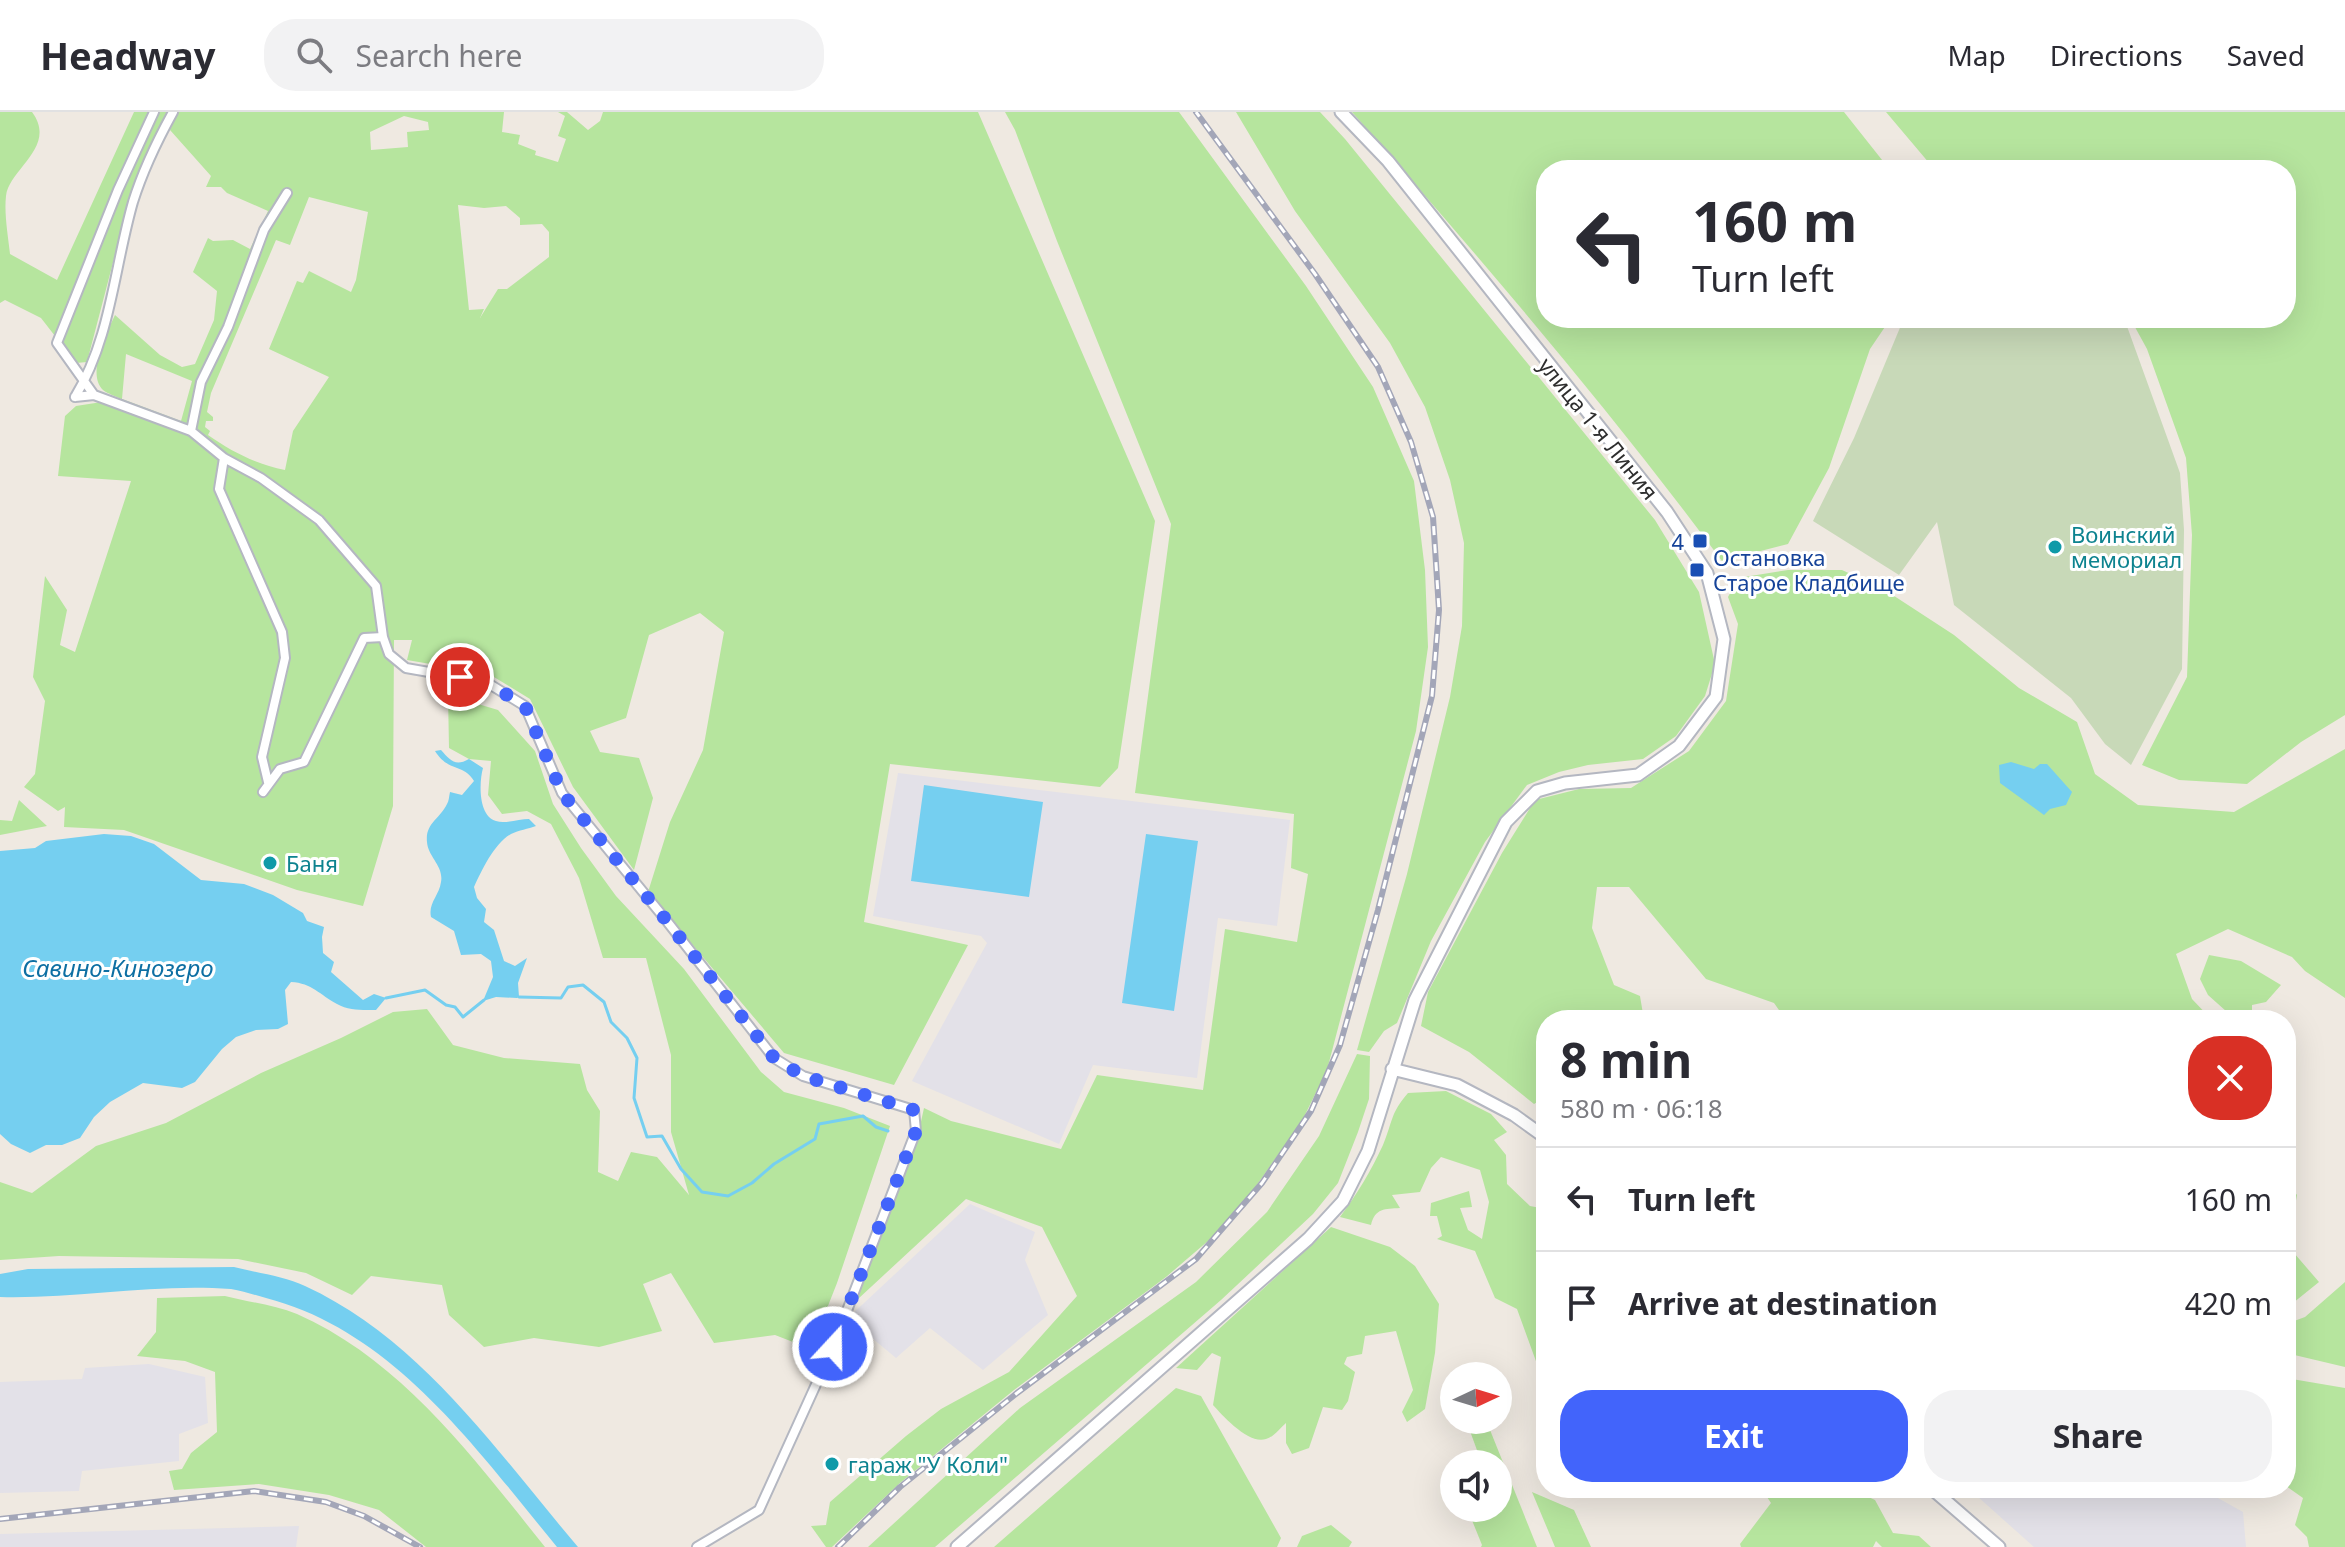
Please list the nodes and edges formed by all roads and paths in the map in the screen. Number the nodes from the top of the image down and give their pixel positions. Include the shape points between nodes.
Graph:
1 (154, 112) edge
2 (173, 112) edge
3 (1341, 112) edge
4 (287, 193) dead end
5 (85, 381) junction
6 (94, 395) junction
7 (191, 431) junction
8 (224, 458) junction
9 (383, 637) junction
10 (268, 782) junction
11 (263, 792) dead end
12 (1392, 1069) junction
13 (1536, 1131) edge
14 (1943, 1498) edge
15 (697, 1547) edge
16 (957, 1547) edge
17 (1999, 1547) edge

1 - 5 street via 57,343
2 - 5 street via 133,203 110,314
3 - 12 street, улица 1-я Линия via 1388,161 1667,512 1707,573 1724,639 1716,697 1679,746 1638,775 1537,791 1506,822 1415,1000
4 - 7 street via 264,230 201,382
5 - 6 street
5 - 6 street via 75,397
6 - 7 street
7 - 8 street
8 - 9 street via 319,520 346,549 376,586
8 - 10 street via 219,489 282,632 285,658 262,757
9 - 10 street via 364,638 304,762 280,769
9 - 15 street via 389,654 406,668 486,682 525,706 562,793 774,1058 803,1076 914,1110 916,1131 838,1334 759,1510
10 - 11 street
12 - 13 street via 1457,1085
12 - 16 street, улица 1-я Линия via 1368,1151 1343,1201 1308,1239
14 - 17 street

